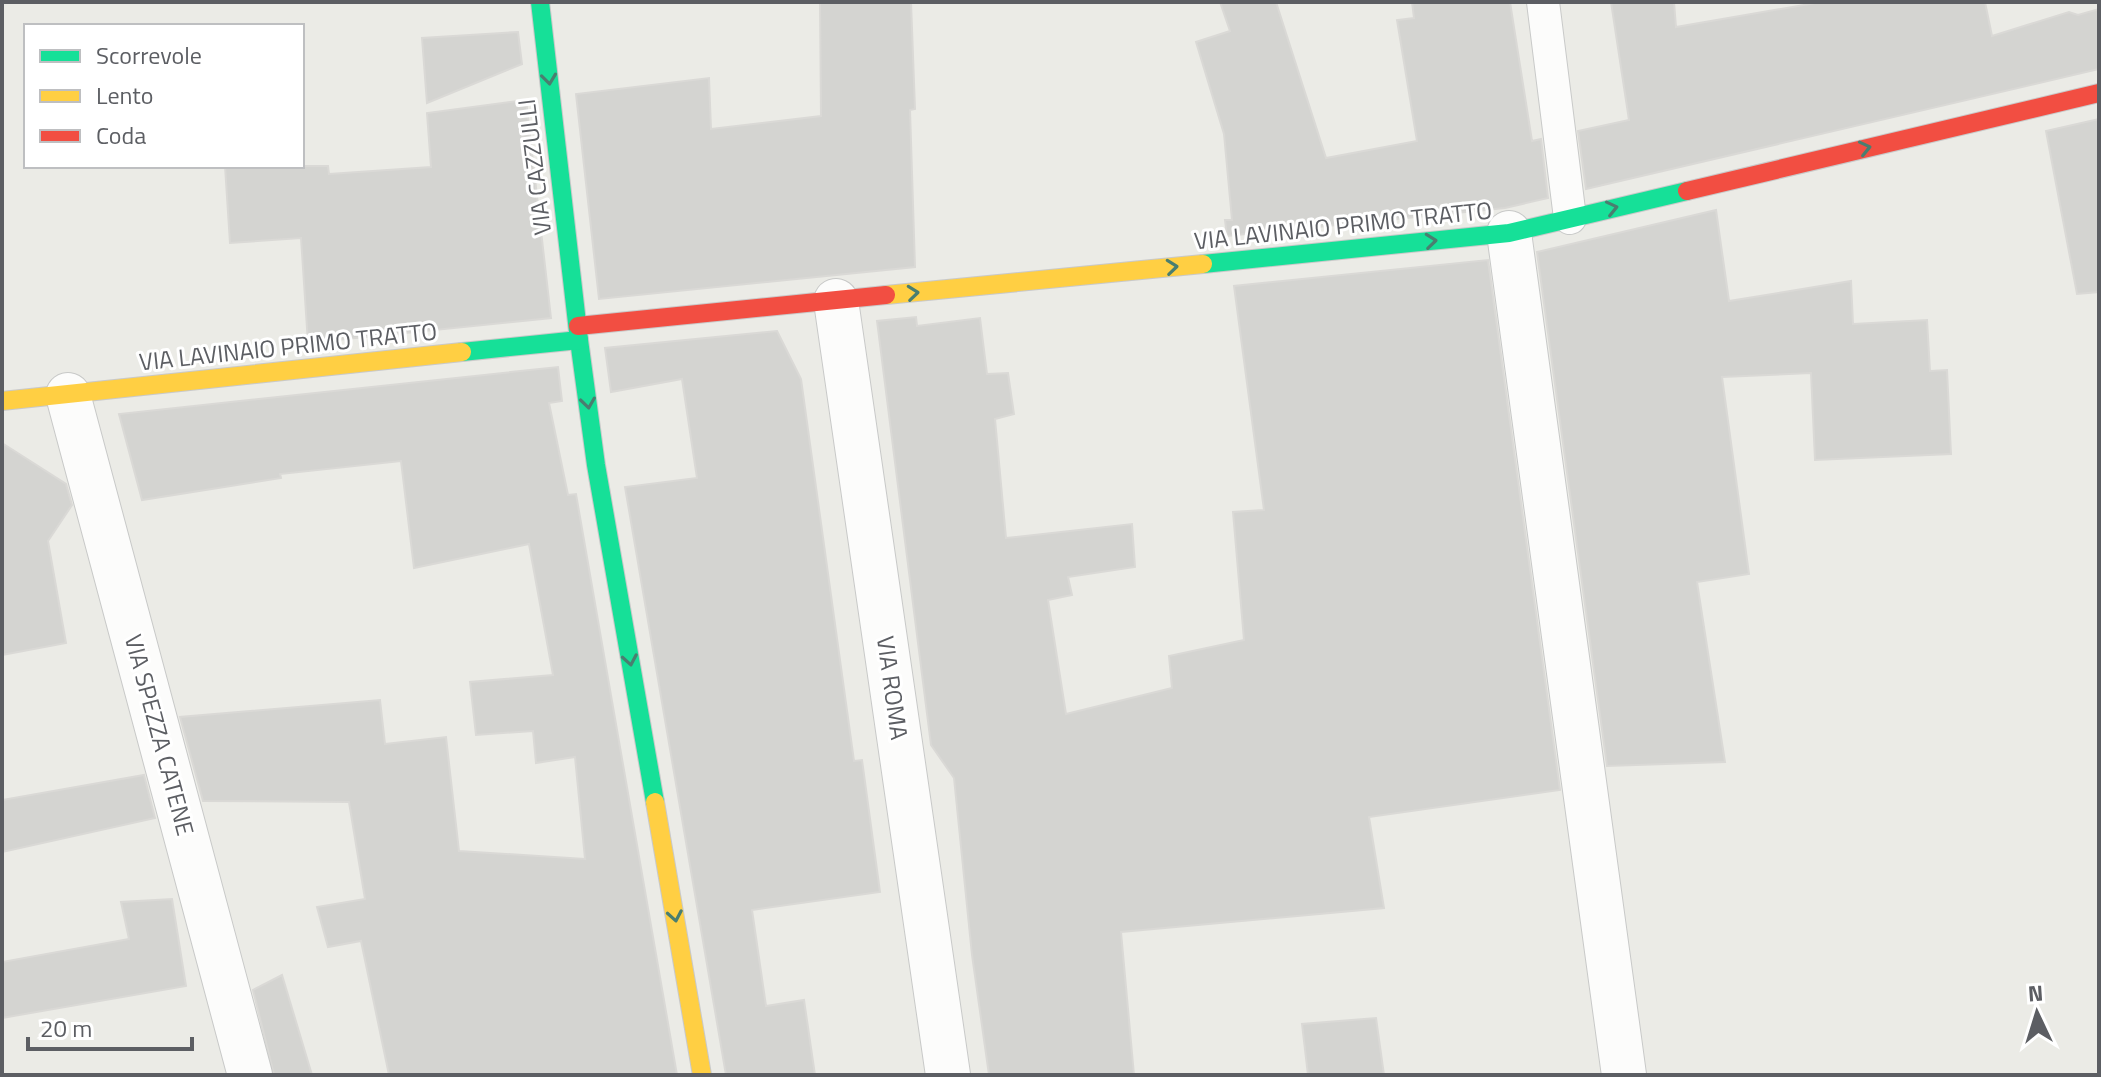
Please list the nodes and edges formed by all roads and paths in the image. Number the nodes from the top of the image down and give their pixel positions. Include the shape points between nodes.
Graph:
1 (540, 2) edge
2 (1543, 2) edge
3 (2099, 93) edge
4 (1570, 218) junction
5 (1509, 233) junction
6 (836, 301) junction
7 (578, 333) junction
8 (68, 395) junction
9 (2, 401) edge
10 (250, 1075) edge
11 (702, 1075) edge
12 (948, 1075) edge
13 (1624, 1075) edge

1 -> 7 street, VIA CAZZULLI
2 - 4 lane
4 -> 3 street, VIA LAVINAIO PRIMO TRATTO
4 - 5 street, VIA LAVINAIO PRIMO TRATTO
6 -> 5 street, VIA LAVINAIO PRIMO TRATTO
5 - 13 street
6 - 7 street, VIA LAVINAIO PRIMO TRATTO
6 - 12 street, VIA ROMA
7 - 8 street, VIA LAVINAIO PRIMO TRATTO
7 -> 11 street, VIA CAZZULLI via 596,465
8 - 9 street, VIA LAVINAIO PRIMO TRATTO
8 - 10 street, VIA SPEZZA CATENE

